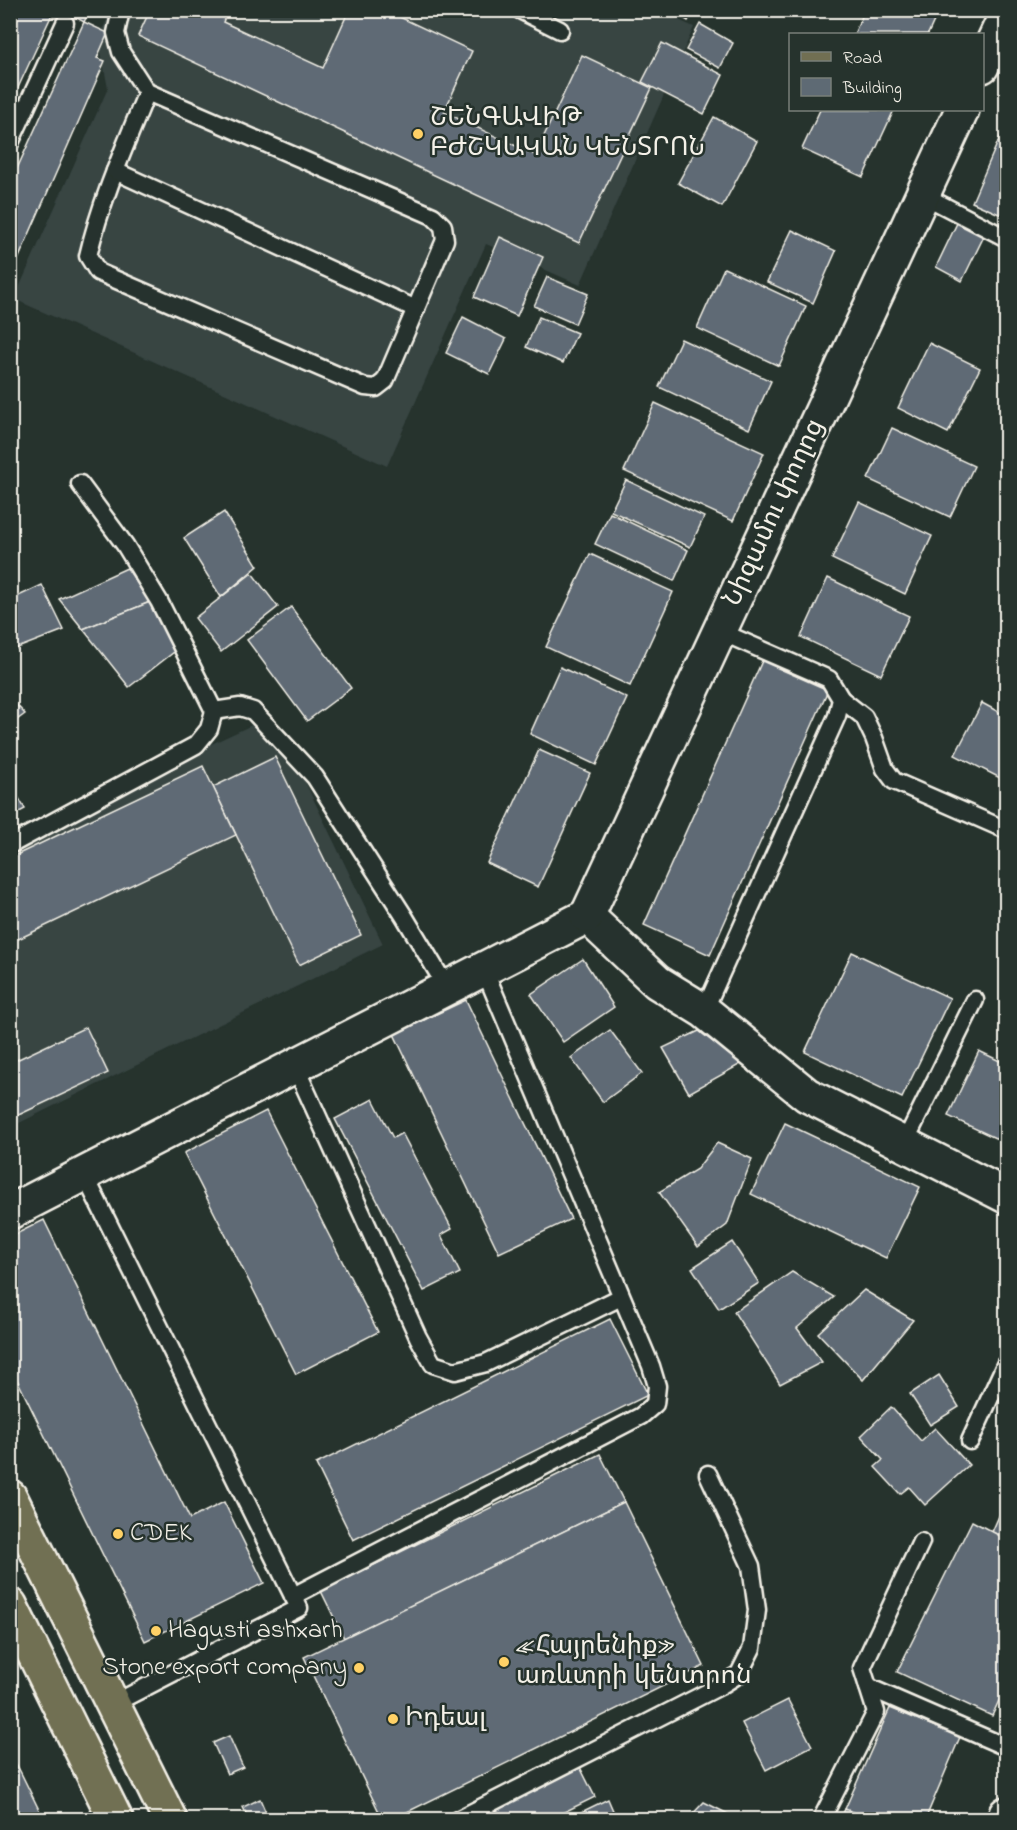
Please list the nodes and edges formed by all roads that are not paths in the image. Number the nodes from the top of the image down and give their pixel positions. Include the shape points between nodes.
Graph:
1 (121, 10) edge
2 (520, 10) edge
3 (1006, 15) edge
4 (65, 23) dead end
5 (560, 30) dead end
6 (984, 62) edge
7 (147, 92) junction
8 (962, 111) edge
9 (10, 143) edge
10 (115, 171) junction
11 (923, 195) junction
12 (1006, 238) edge
13 (416, 309) junction
14 (80, 484) dead end
15 (720, 632) junction
16 (841, 699) junction
17 (214, 711) junction
18 (1006, 830) edge
19 (10, 845) edge
20 (587, 916) junction
21 (484, 969) junction
22 (447, 988) junction
23 (975, 1000) dead end
24 (704, 1011) junction
25 (295, 1066) junction
26 (904, 1144) junction
27 (84, 1174) junction
28 (1006, 1196) edge
29 (10, 1212) edge
30 (621, 1297) junction
31 (1006, 1363) edge
32 (970, 1441) dead end
33 (708, 1474) dead end
34 (10, 1497) edge
35 (921, 1542) dead end
36 (293, 1596) junction
37 (10, 1605) edge
38 (868, 1687) junction
39 (113, 1704) junction
40 (1006, 1747) edge
41 (1006, 1814) edge
42 (117, 1820) edge
43 (170, 1820) edge
44 (457, 1820) edge
45 (821, 1820) edge
46 (1004, 1820) edge

1 - 7 lane via 116,33 121,52
2 - 5 lane
3 - 6 street
4 - 9 lane
7 - 10 lane
7 - 13 lane via 433,216 443,226 445,240
8 - 11 street, Նիզամու փողոց
10 - 13 lane
10 - 13 lane via 88,256 98,272 365,387 376,387 385,381
11 - 12 lane
11 - 15 street, Նիզամու փողոց
14 - 17 lane via 159,601
15 - 16 lane via 829,679
15 - 20 street, Նիզամու փողոց
16 - 18 lane via 864,717 885,769 894,781
16 - 24 lane via 837,716
17 - 19 lane via 209,729 196,745
17 - 22 lane via 240,707 253,711 315,777
20 - 21 street
20 - 24 street via 657,982
21 - 22 street
21 - 30 lane
22 - 25 street
23 - 26 lane
24 - 26 street via 807,1095
25 - 27 street
25 - 30 lane via 432,1364 455,1371 486,1363
26 - 28 street
27 - 29 street
27 - 36 lane
30 - 36 lane via 651,1366 657,1386 656,1404 641,1416
31 - 32 lane
33 - 44 lane via 751,1566 757,1610 752,1648 739,1674
34 - 39 main road
35 - 38 lane via 862,1668
36 - 39 lane via 299,1608
37 - 42 main road
38 - 40 lane
38 - 45 lane via 876,1712
39 - 43 main road
41 - 46 street

